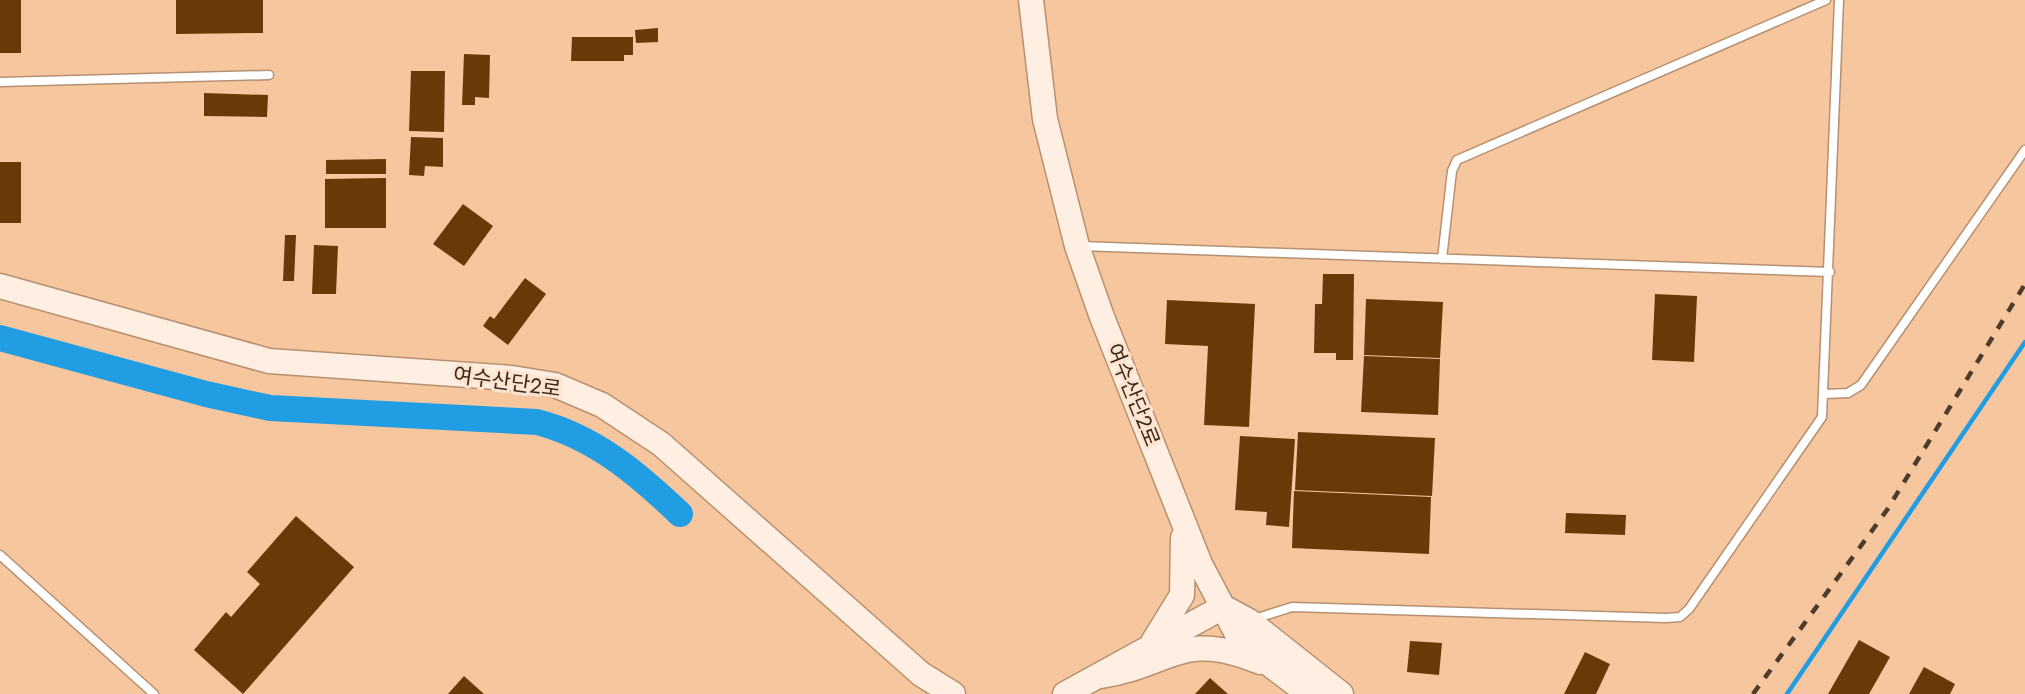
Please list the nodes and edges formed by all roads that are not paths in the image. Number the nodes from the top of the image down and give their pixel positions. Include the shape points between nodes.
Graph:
1 (1031, 0) edge
2 (1826, 0) edge
3 (1839, 0) edge
4 (269, 75) dead end
5 (0, 82) edge
6 (2025, 150) edge
7 (1077, 246) junction
8 (1442, 259) junction
9 (1830, 272) junction
10 (0, 286) edge
11 (1825, 394) junction
12 (1180, 515) junction
13 (0, 555) edge
14 (1223, 607) junction
15 (1249, 621) junction
16 (1149, 648) junction
17 (1273, 667) junction
18 (1101, 676) junction
19 (154, 694) edge
20 (953, 694) edge
21 (1065, 694) edge
22 (1309, 694) edge
23 (1341, 694) edge

1 - 7 street, 여수산단2로 via 1044,109
2 - 8 lane via 1457,160 1452,171
3 - 9 lane
4 - 5 lane
6 - 11 lane via 1861,385 1848,393
7 - 8 lane
7 - 12 street, 여수산단2로
8 - 9 lane
9 - 11 lane
10 - 20 street, 여수산단2로 via 269,361 512,378 555,385 581,395 652,437 921,674
11 - 15 lane via 1822,417 1816,427 1692,605 1680,616 1292,607
12 - 14 street, 여수산단2로
12 - 16 street via 1185,565 1182,594
13 - 19 lane
14 - 15 street
14 - 16 street
14 - 17 street, 여수산단2로 via 1236,632
15 - 23 street
16 - 18 street
17 - 18 street via 1227,650 1200,647 1175,651 1120,673
17 - 22 street
18 - 21 street

